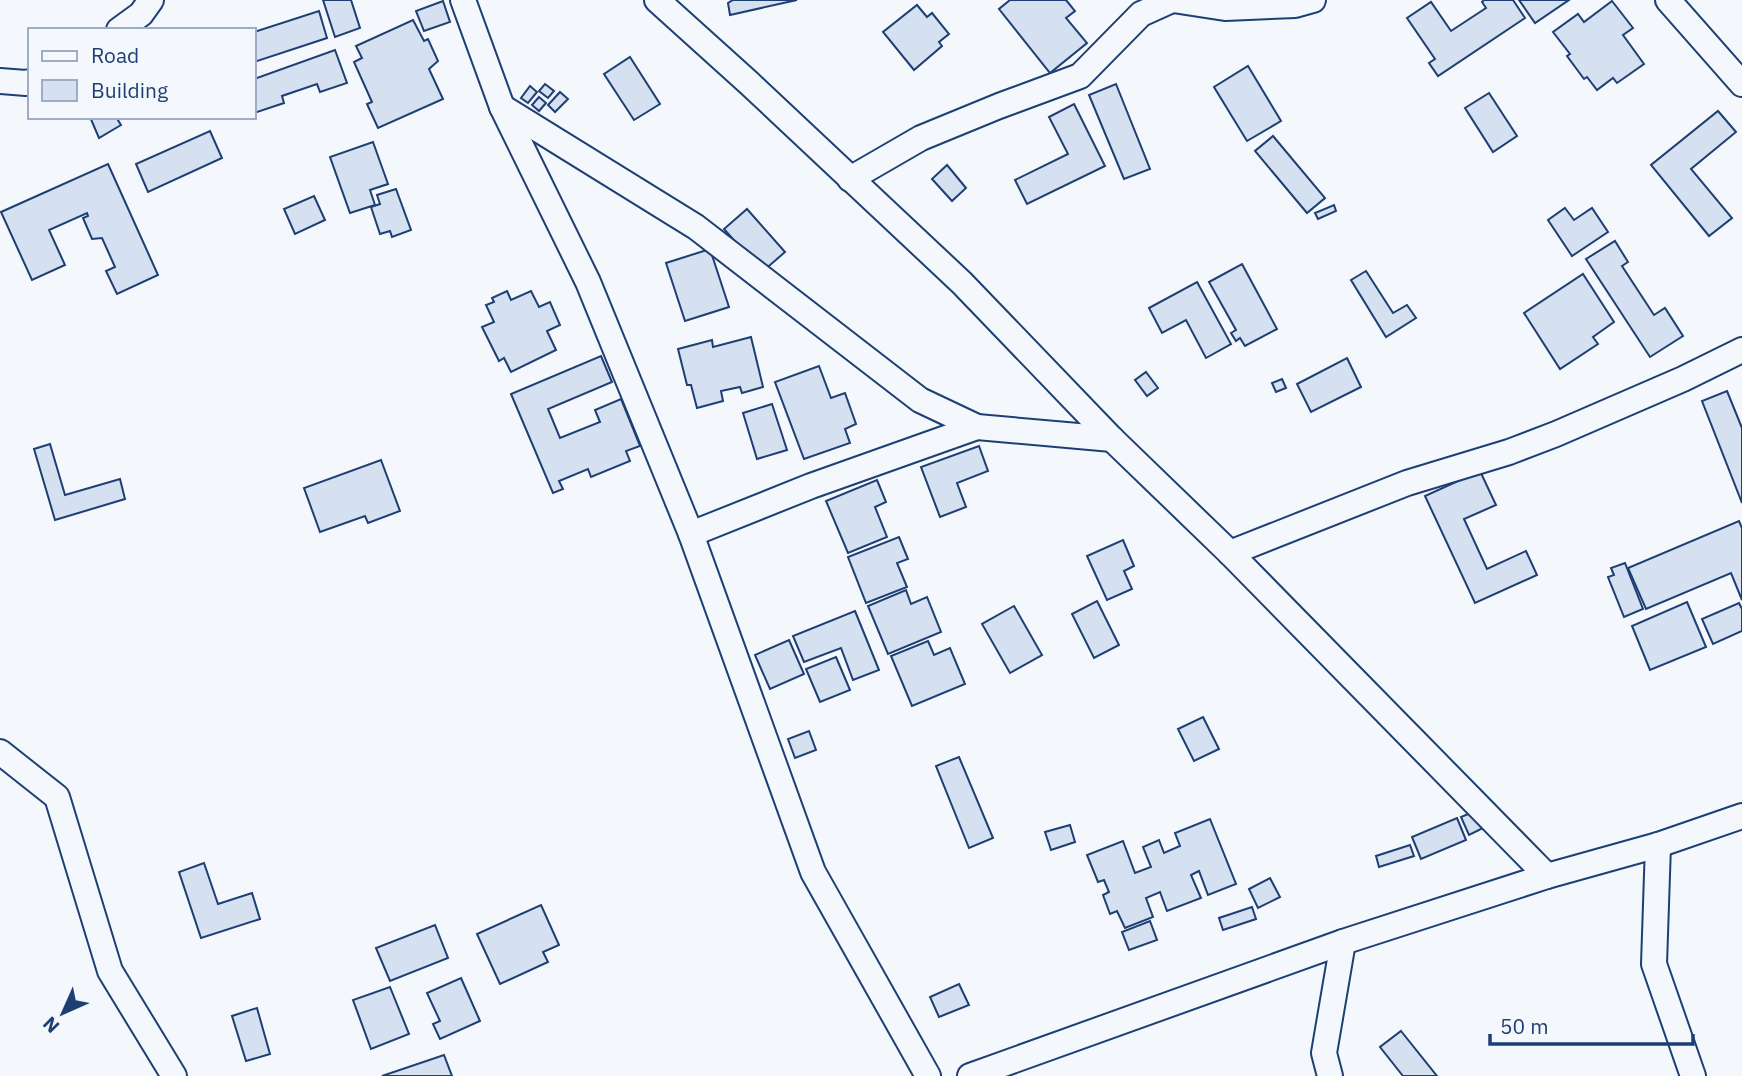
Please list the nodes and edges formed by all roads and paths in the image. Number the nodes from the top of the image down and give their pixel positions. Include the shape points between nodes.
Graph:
1 (151, 0) edge
2 (463, 0) edge
3 (657, 0) edge
4 (1172, 0) edge
5 (1313, 0) edge
6 (1668, 0) edge
7 (121, 28) edge
8 (0, 81) edge
9 (28, 82) edge
10 (1742, 84) edge
11 (502, 107) junction
12 (850, 178) junction
13 (1742, 350) edge
14 (977, 427) junction
15 (1111, 439) junction
16 (691, 534) junction
17 (1230, 553) junction
18 (0, 752) edge
19 (1742, 816) edge
20 (1658, 845) junction
21 (1547, 876) junction
22 (1343, 942) junction
23 (980, 1075) edge
24 (174, 1076) edge
25 (928, 1076) edge
26 (1330, 1076) edge
27 (1693, 1076) edge

1 - 7 street
2 - 11 street
3 - 12 street
4 - 5 street via 1225,8
4 - 12 street via 1142,15 1080,76 921,138
6 - 10 street
8 - 9 street
11 - 14 street via 696,227 920,400
11 - 16 street via 588,282
12 - 15 street via 962,283
13 - 17 street via 1556,435 1407,483
14 - 15 street
14 - 16 street
15 - 17 street
16 - 25 street via 813,872
17 - 21 street
18 - 24 street via 57,797 110,971
19 - 20 street
20 - 21 street
20 - 27 street via 1654,964
21 - 22 street
22 - 23 street
22 - 26 street via 1324,1053

